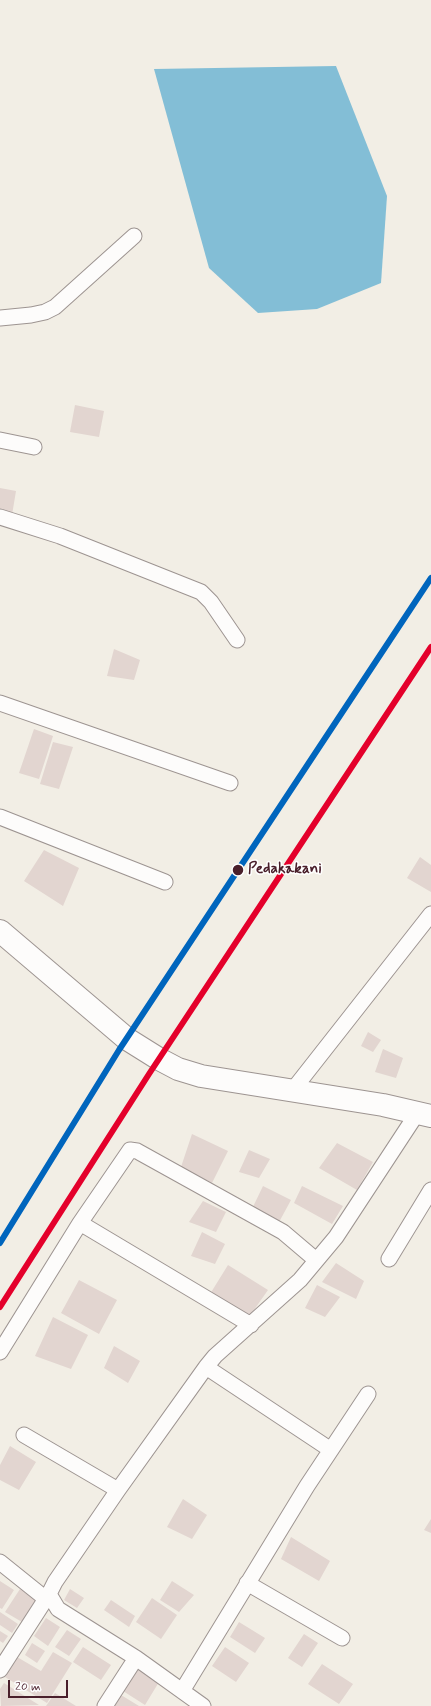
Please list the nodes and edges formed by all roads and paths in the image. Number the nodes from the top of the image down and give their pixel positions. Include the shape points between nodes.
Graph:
1 (134, 236) dead end
2 (0, 318) edge
3 (0, 440) edge
4 (34, 447) dead end
5 (0, 517) edge
6 (237, 640) dead end
7 (0, 703) edge
8 (230, 783) dead end
9 (0, 817) edge
10 (165, 882) dead end
11 (431, 914) edge
12 (0, 931) edge
13 (292, 1090) junction
14 (424, 1114) edge
15 (431, 1190) edge
16 (80, 1223) junction
17 (388, 1259) dead end
18 (316, 1260) junction
19 (251, 1326) junction
20 (0, 1352) edge
21 (206, 1367) junction
22 (368, 1394) dead end
23 (24, 1435) dead end
24 (330, 1450) junction
25 (118, 1490) junction
26 (0, 1562) edge
27 (247, 1583) junction
28 (48, 1597) junction
29 (342, 1638) dead end
30 (136, 1658) junction
31 (0, 1670) edge
32 (182, 1691) junction
33 (105, 1706) edge
34 (203, 1706) edge

1 - 2 street via 55,307 31,315
3 - 4 street
5 - 6 street via 60,536 201,592
7 - 8 street
9 - 10 street
11 - 13 street
12 - 13 main road via 127,1039 159,1059 178,1069 201,1076
13 - 14 main road
14 - 18 street via 336,1237
15 - 17 street
16 - 18 street via 127,1152 133,1150 283,1232
16 - 19 street
16 - 20 street
18 - 19 street via 300,1280
19 - 21 street via 215,1356
21 - 24 street
21 - 25 street
22 - 24 street
23 - 25 street
24 - 27 street
25 - 28 street via 55,1582
26 - 28 street
27 - 29 street
27 - 32 street
28 - 30 street via 58,1609
28 - 31 street
30 - 32 street
30 - 33 street
32 - 34 street

